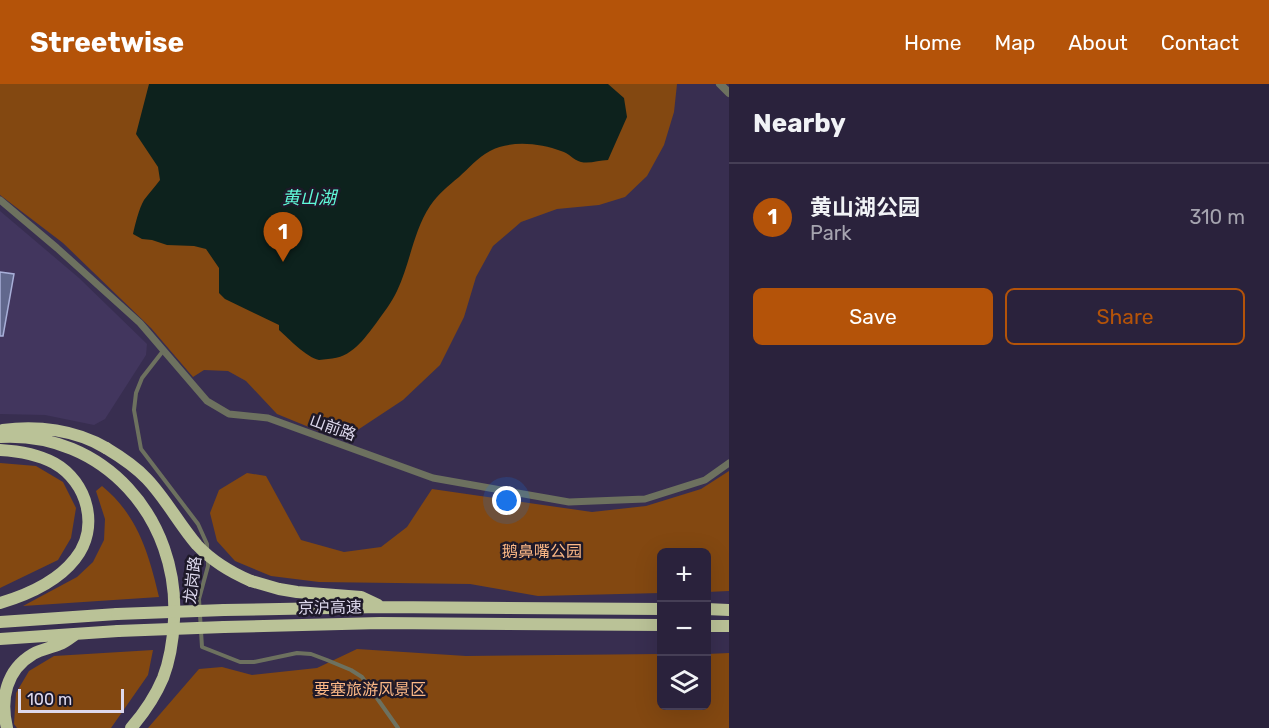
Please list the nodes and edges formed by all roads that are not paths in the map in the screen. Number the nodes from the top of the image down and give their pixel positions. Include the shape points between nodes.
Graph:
1 (720, 84) edge
2 (729, 93) edge
3 (0, 200) edge
4 (164, 350) junction
5 (0, 430) edge
6 (0, 437) edge
7 (0, 443) edge
8 (0, 450) edge
9 (89, 460) junction
10 (729, 463) edge
11 (325, 601) junction
12 (0, 603) edge
13 (657, 609) edge
14 (711, 609) edge
15 (729, 610) edge
16 (0, 622) edge
17 (657, 625) edge
18 (711, 626) edge
19 (729, 626) edge
20 (76, 634) junction
21 (0, 639) edge
22 (7, 728) edge
23 (123, 728) edge
24 (131, 728) edge
25 (398, 728) edge

1 - 2 street
3 - 4 street, 山前路 via 140,322
4 - 10 street, 山前路 via 207,401 229,414 268,418 433,478 569,502 623,500 645,498 705,480
4 - 25 lane, 龙岗路 via 142,378 134,410 141,449 198,524 207,544 208,566 199,600 202,647 240,662 297,653 335,663 362,677
5 - 11 highway, bridge via 46,429 106,448 145,477 196,544 226,569 250,581
6 - 9 highway via 43,440 68,447
7 - 9 highway via 41,446
8 - 12 highway via 38,456 67,472 85,498 88,512 84,542 64,571 31,592
9 - 23 highway, bridge via 139,510 157,547 167,588 167,631 158,674
9 - 24 highway, bridge via 115,476 144,506 163,545 174,588 174,631 164,676
11 - 13 highway, 京沪高速 via 361,597 381,607
11 - 16 highway, 京沪高速, bridge
14 - 15 highway
17 - 20 highway, 京沪高速, bridge via 336,624
18 - 19 highway
20 - 21 highway, 京沪高速
20 - 22 highway via 34,654 10,675 3,694 2,714

